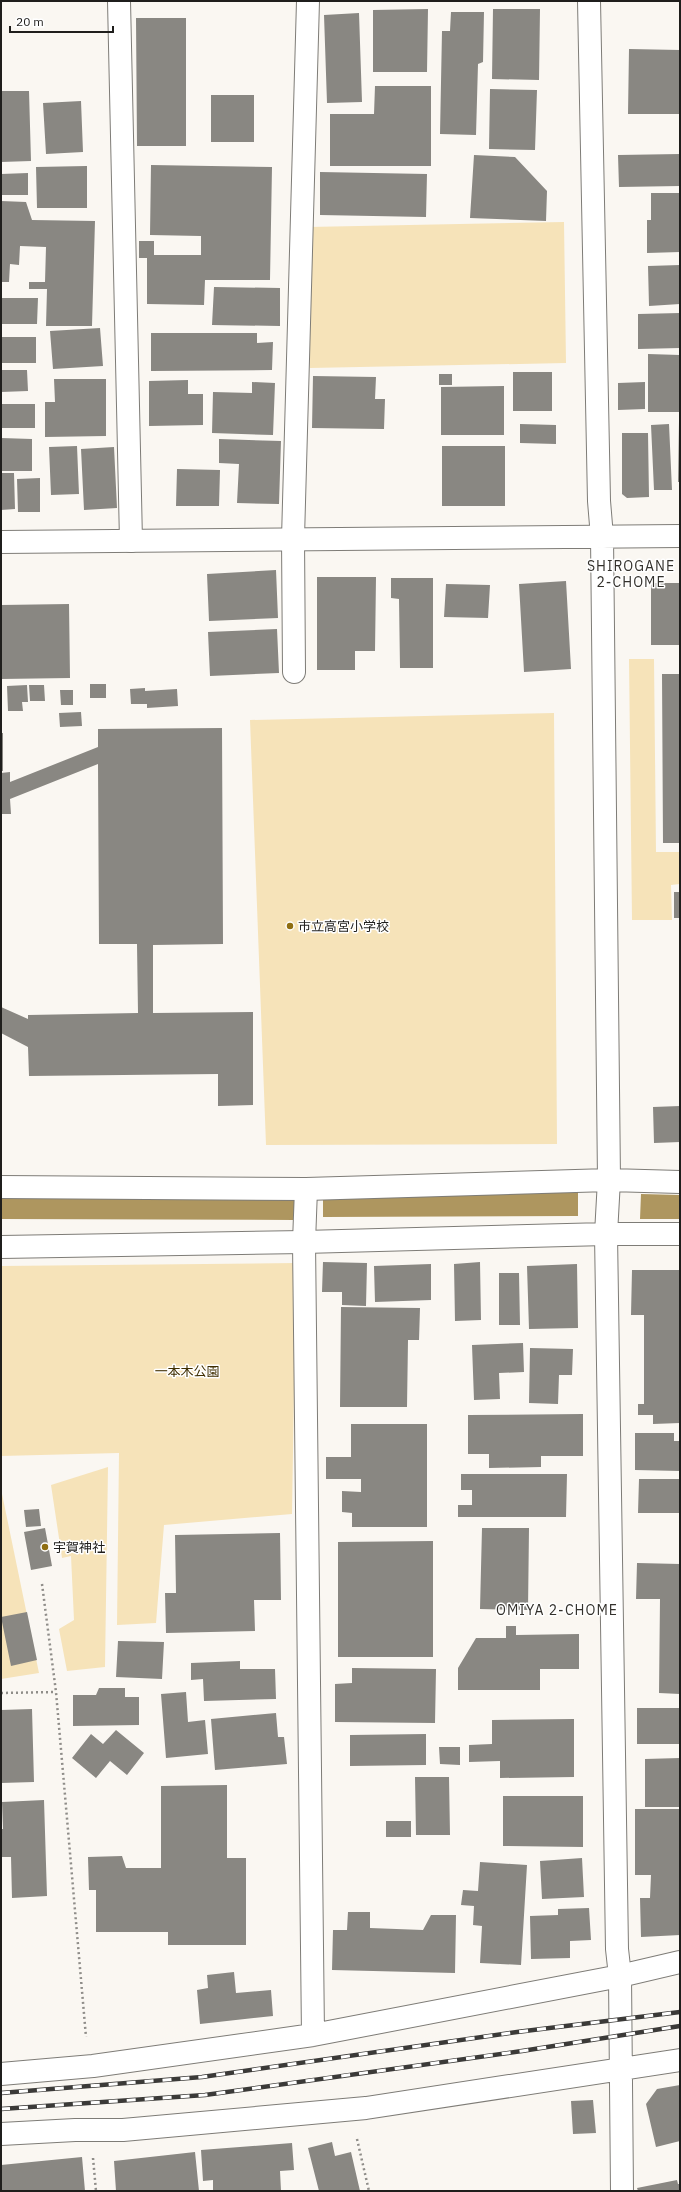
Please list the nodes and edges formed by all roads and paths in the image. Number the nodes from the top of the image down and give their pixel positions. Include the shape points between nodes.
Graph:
1 (119, 1) edge
2 (308, 1) edge
3 (589, 1) edge
4 (680, 536) edge
5 (602, 537) junction
6 (293, 538) junction
7 (131, 541) junction
8 (1, 542) edge
9 (294, 672) dead end
10 (609, 1180) junction
11 (680, 1182) edge
12 (1, 1187) edge
13 (306, 1189) junction
14 (606, 1234) junction
15 (680, 1234) edge
16 (304, 1242) junction
17 (1, 1247) edge
18 (42, 1584) dead end
19 (56, 1692) junction
20 (1, 1693) edge
21 (680, 1962) edge
22 (620, 1976) junction
23 (313, 2035) junction
24 (87, 2043) dead end
25 (680, 2060) edge
26 (621, 2070) junction
27 (1, 2074) edge
28 (355, 2132) dead end
29 (1, 2134) edge
30 (92, 2155) dead end
31 (96, 2191) edge
32 (370, 2191) edge
33 (622, 2191) edge

1 - 7 street
2 - 6 street
3 - 5 street
4 - 5 street
5 - 6 street
5 - 10 street
6 - 7 street
6 - 9 street
7 - 8 street
10 - 11 street
10 - 13 street
10 - 14 street
12 - 13 street
13 - 16 street
14 - 15 street
14 - 16 street
14 - 22 street via 617,1941
16 - 17 street
16 - 23 street
18 - 19 path
19 - 20 path
19 - 24 path
21 - 22 street
22 - 23 street
22 - 26 street
23 - 27 street via 93,2066
25 - 26 street
26 - 29 street via 366,2108 123,2130
26 - 33 street
28 - 32 path
30 - 31 path

